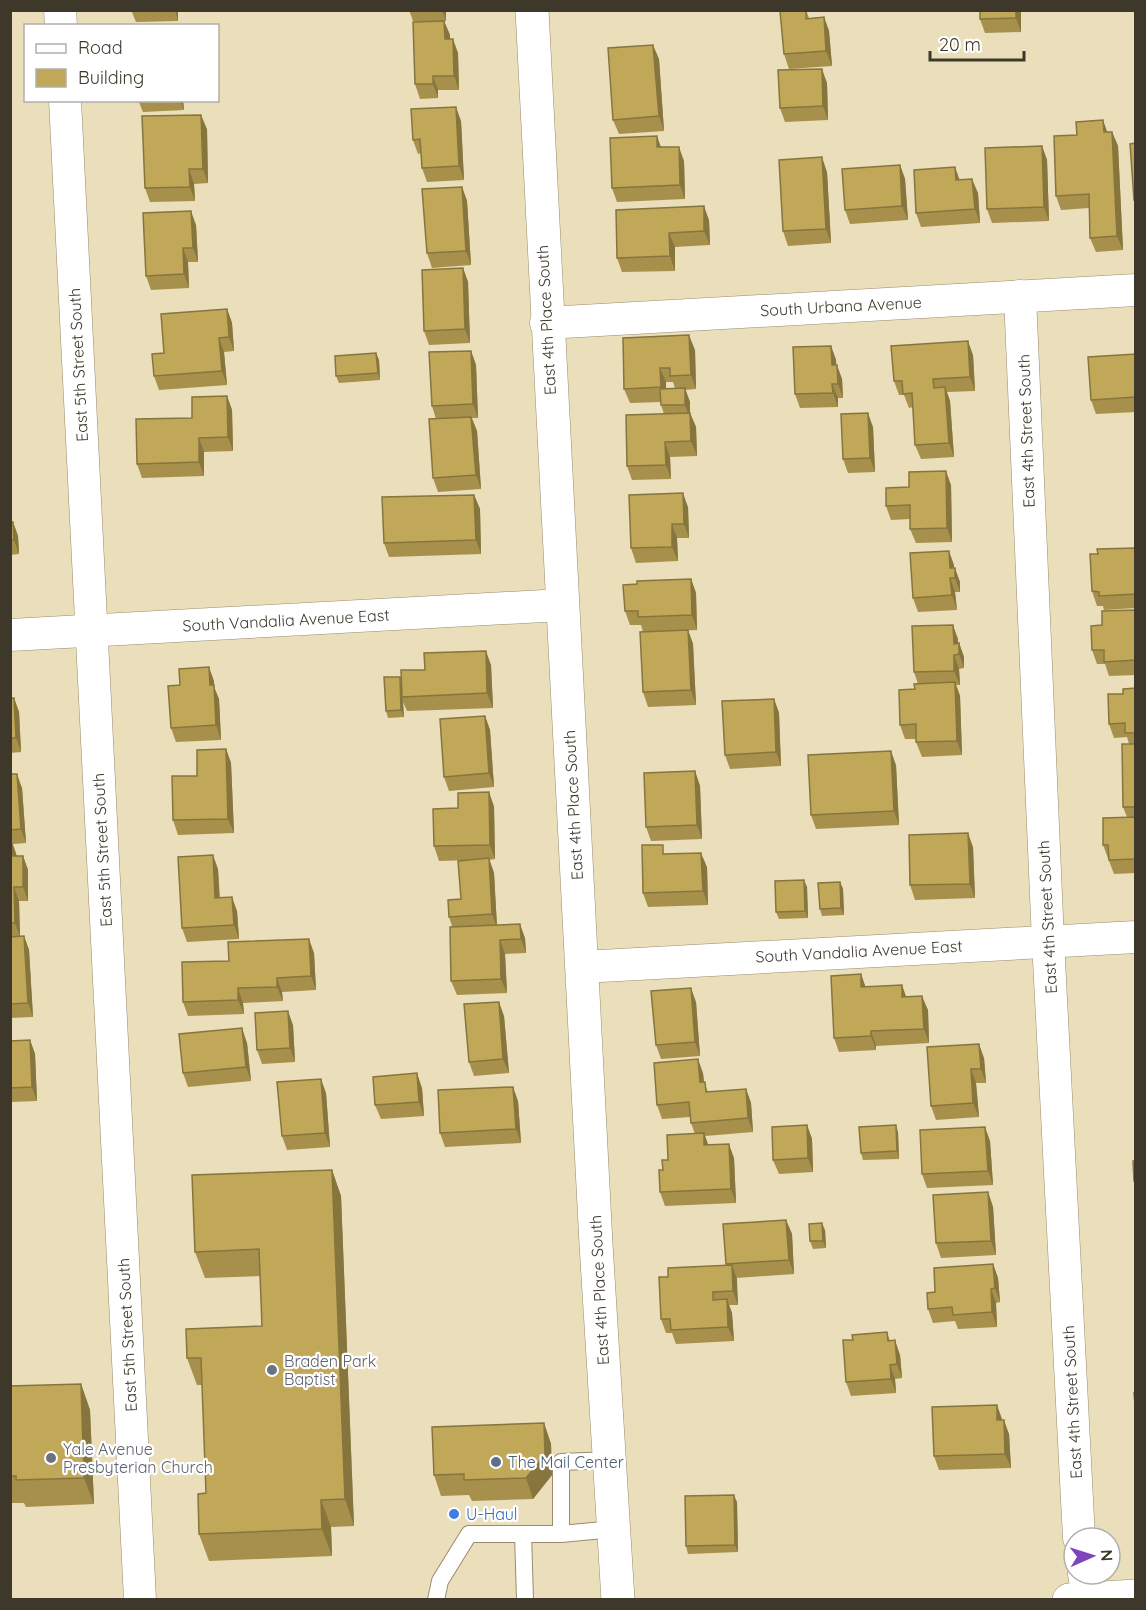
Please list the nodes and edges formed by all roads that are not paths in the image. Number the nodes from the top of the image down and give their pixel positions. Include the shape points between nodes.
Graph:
1 (532, 10) edge
2 (65, 102) edge
3 (1136, 290) edge
4 (1020, 296) junction
5 (546, 323) junction
6 (562, 605) junction
7 (91, 630) junction
8 (10, 635) edge
9 (1136, 937) edge
10 (1048, 941) junction
11 (582, 967) junction
12 (610, 1460) junction
13 (1078, 1526) edge
14 (614, 1529) junction
15 (523, 1534) junction
16 (561, 1534) junction
17 (1083, 1593) edge
18 (1136, 1596) edge
19 (140, 1599) edge
20 (436, 1599) edge
21 (525, 1599) edge
22 (618, 1599) edge

1 - 5 street, East 4th Place South
2 - 7 street, East 5th Street South
3 - 4 street, South Urbana Avenue
4 - 5 street, South Urbana Avenue
4 - 10 street, East 4th Street South
5 - 6 street, East 4th Place South
6 - 7 street, South Vandalia Avenue East
6 - 11 street, East 4th Place South
7 - 8 street, South Vandalia Avenue East
7 - 19 street, East 5th Street South
9 - 10 street, South Vandalia Avenue East
10 - 11 street, South Vandalia Avenue East
10 - 13 street, East 4th Street South
11 - 12 street, East 4th Place South
12 - 14 street, East 4th Place South
12 - 16 lane via 561,1462
14 - 16 lane
14 - 22 street, East 4th Place South
15 - 16 lane
15 - 20 lane via 469,1534 440,1581
15 - 21 lane
17 - 18 street

